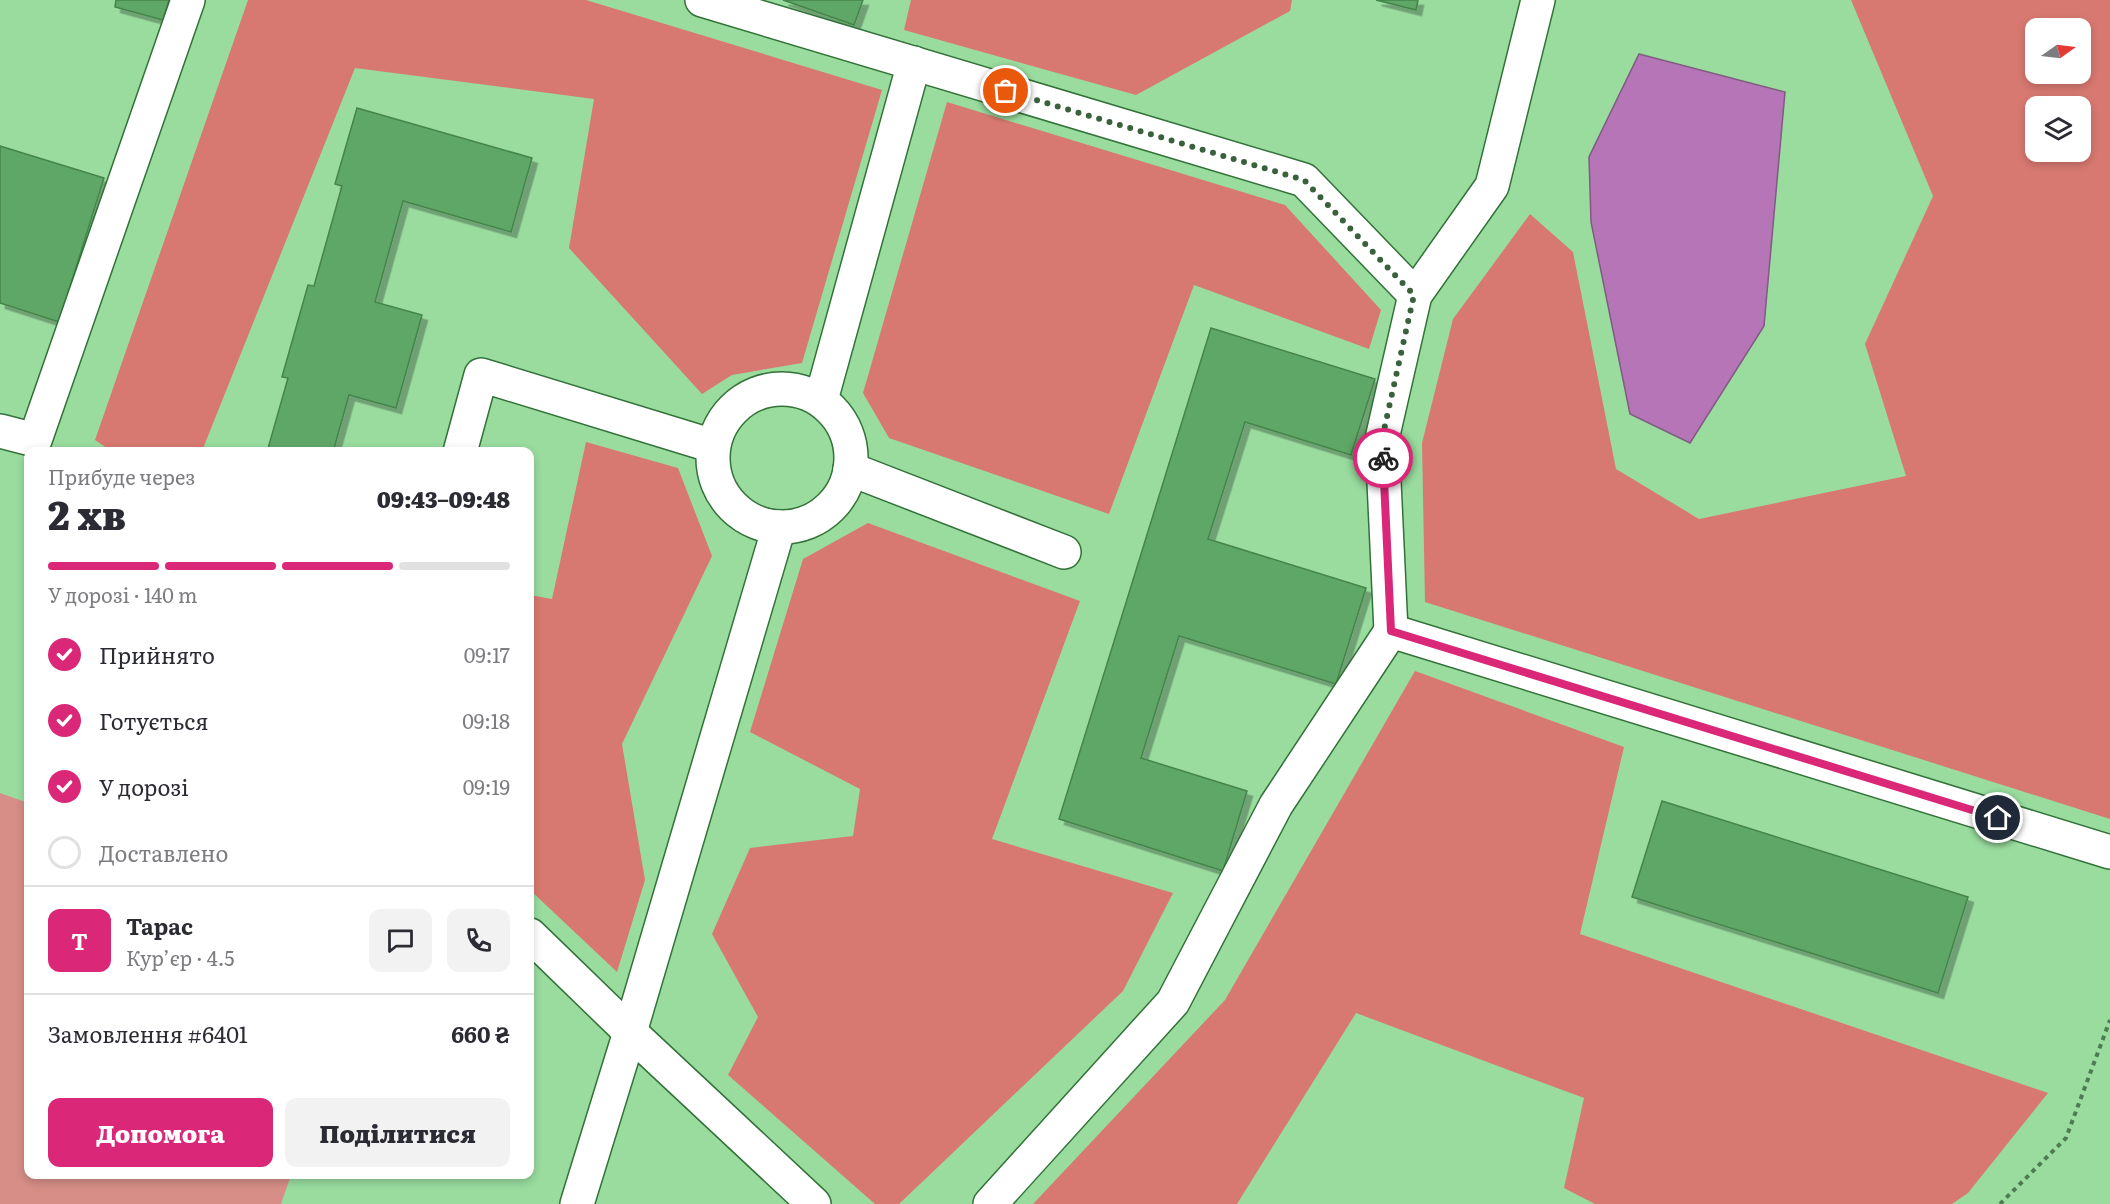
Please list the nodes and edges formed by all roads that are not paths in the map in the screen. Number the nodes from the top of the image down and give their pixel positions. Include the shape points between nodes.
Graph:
1 (188, 0) edge
2 (702, 0) edge
3 (1538, 0) edge
4 (914, 63) junction
5 (1414, 295) junction
6 (820, 400) junction
7 (0, 431) edge
8 (40, 446) edge
9 (713, 446) junction
10 (461, 447) edge
11 (850, 470) junction
12 (779, 527) junction
13 (1064, 552) dead end
14 (1391, 631) junction
15 (2110, 852) edge
16 (534, 938) edge
17 (630, 1032) junction
18 (577, 1204) edge
19 (814, 1204) edge
20 (990, 1204) edge

1 - 8 lane
2 - 4 lane
3 - 5 lane via 1492,186
4 - 5 lane via 1304,180
4 - 6 lane
5 - 14 lane via 1382,439
6 - 9 lane via 803,391 764,390 731,411 719,427
6 - 11 lane via 846,431 851,450
7 - 8 lane
9 - 10 lane via 481,375
9 - 12 lane via 712,466 728,502 760,524
11 - 12 lane via 833,505 799,525
11 - 13 lane
12 - 17 lane
14 - 15 lane
14 - 20 lane via 1276,805 1173,1002
16 - 17 lane
17 - 18 lane
17 - 19 lane

